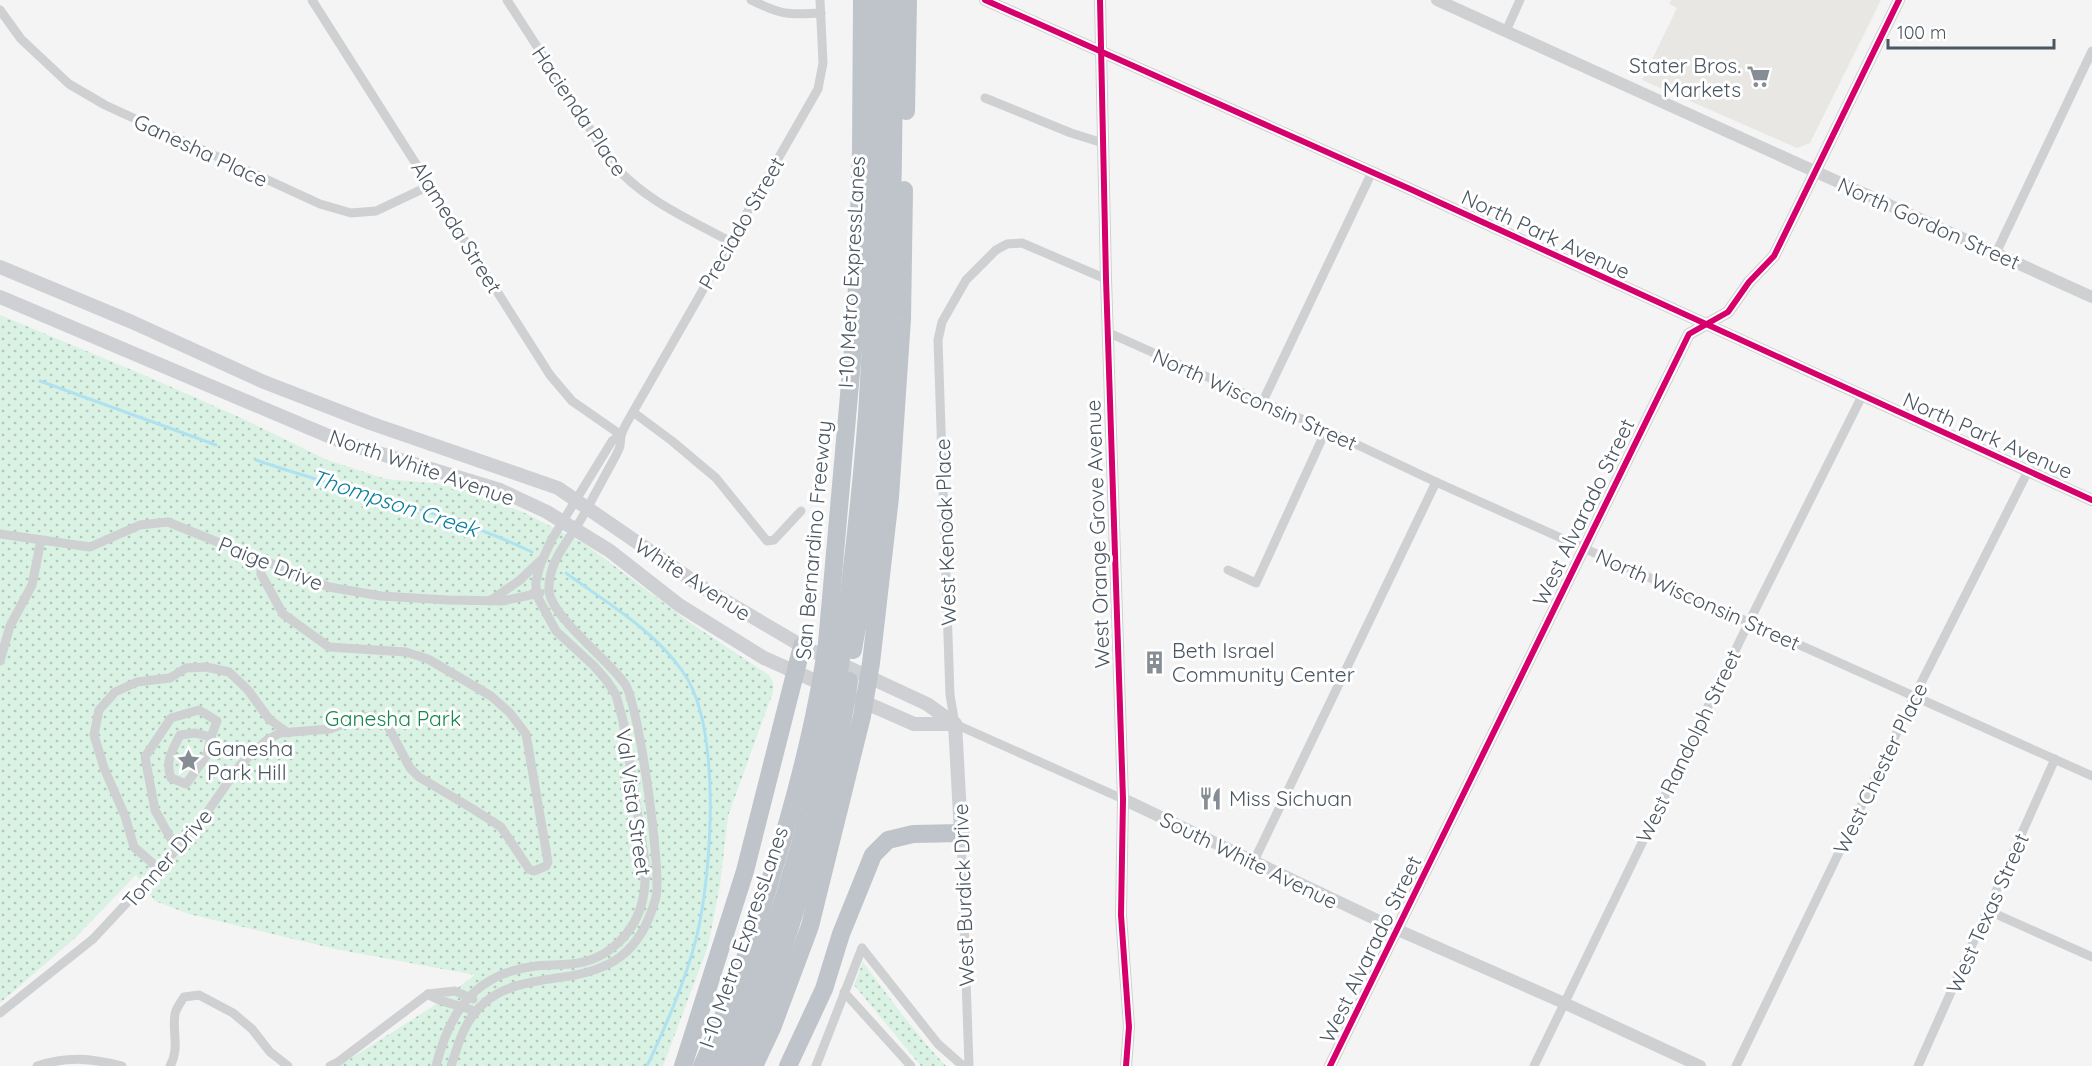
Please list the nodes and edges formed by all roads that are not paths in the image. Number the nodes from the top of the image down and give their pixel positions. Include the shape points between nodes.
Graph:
1 (312, 0) edge
2 (507, 0) edge
3 (751, 0) edge
4 (820, 0) edge
5 (862, 0) edge
6 (879, 0) edge
7 (893, 0) edge
8 (908, 0) edge
9 (985, 0) edge
10 (1100, 0) edge
11 (1437, 0) edge
12 (1520, 0) edge
13 (1899, 0) edge
14 (0, 10) edge
15 (821, 13) junction
16 (1506, 31) junction
17 (1101, 51) junction
18 (2092, 51) edge
19 (985, 98) dead end
20 (1103, 143) junction
21 (1814, 171) junction
22 (1372, 172) junction
23 (430, 185) junction
24 (731, 242) junction
25 (1996, 253) junction
26 (0, 267) edge
27 (1106, 279) junction
28 (0, 297) edge
29 (2092, 297) edge
30 (1706, 325) junction
31 (1107, 332) junction
32 (1862, 396) junction
33 (1263, 401) junction
34 (633, 412) junction
35 (1326, 430) junction
36 (621, 435) junction
37 (2028, 471) junction
38 (1436, 482) junction
39 (2092, 500) edge
40 (581, 504) junction
41 (801, 511) dead end
42 (569, 525) junction
43 (0, 534) edge
44 (41, 540) junction
45 (1583, 547) junction
46 (261, 560) junction
47 (542, 560) junction
48 (1228, 570) dead end
49 (549, 592) junction
50 (536, 594) junction
51 (490, 601) junction
52 (1749, 622) junction
53 (841, 644) junction
54 (802, 645) junction
55 (0, 661) edge
56 (795, 672) junction
57 (1915, 695) junction
58 (840, 706) junction
59 (955, 724) junction
60 (288, 733) junction
61 (211, 737) junction
62 (2055, 759) junction
63 (2092, 776) edge
64 (1123, 799) junction
65 (961, 833) junction
66 (177, 850) junction
67 (1253, 863) junction
68 (159, 869) junction
69 (1989, 911) junction
70 (1398, 930) junction
71 (2092, 957) edge
72 (503, 975) junction
73 (508, 988) junction
74 (844, 992) junction
75 (428, 994) junction
76 (470, 997) junction
77 (1564, 1003) junction
78 (462, 1005) junction
79 (479, 1008) junction
80 (0, 1013) edge
81 (36, 1066) edge
82 (122, 1066) edge
83 (170, 1066) edge
84 (288, 1066) edge
85 (330, 1066) edge
86 (436, 1066) edge
87 (451, 1066) edge
88 (683, 1066) edge
89 (702, 1066) edge
90 (721, 1066) edge
91 (737, 1066) edge
92 (754, 1066) edge
93 (788, 1066) edge
94 (816, 1066) edge
95 (911, 1066) edge
96 (963, 1066) edge
97 (969, 1066) edge
98 (1126, 1066) edge
99 (1330, 1066) edge
100 (1534, 1066) edge
101 (1700, 1066) edge
102 (1736, 1066) edge
103 (1918, 1066) edge

1 - 23 street, Alameda Street
2 - 24 street, Hacienda Place via 628,182
3 - 15 street via 789,15
4 - 15 street, Preciado Street
5 - 53 highway, San Bernardino Freeway via 856,316
6 - 53 highway, I-10 Metro ExpressLanes via 874,308 860,507
7 - 53 highway, I-10 Metro ExpressLanes via 892,197 873,508 864,590
8 - 58 highway, San Bernardino Freeway via 902,319 890,497 871,663
9 - 17 street, North Park Avenue
10 - 17 street, West Orange Grove Avenue
11 - 16 street, North Gordon Street
12 - 16 street
13 - 21 street, West Alvarado Street
14 - 23 street, Ganesha Place via 21,39 69,84 105,105 320,204 351,213 376,212
15 - 24 street, Preciado Street via 823,63 818,89
16 - 21 street, North Gordon Street
17 - 20 street, West Orange Grove Avenue
17 - 22 street, North Park Avenue
18 - 25 street
19 - 20 street
20 - 27 street, West Orange Grove Avenue
21 - 25 street, North Gordon Street
21 - 30 street, West Alvarado Street via 1774,256 1728,312
22 - 30 street, North Park Avenue
22 - 33 street
23 - 36 street, Alameda Street via 550,375 572,401
24 - 34 street, Preciado Street
25 - 29 street, North Gordon Street
26 - 40 main road, North White Avenue via 264,382 558,488
27 - 31 street, West Orange Grove Avenue
27 - 59 street, West Kenoak Place via 1022,243 1007,244 966,280 942,322 938,340 950,695
28 - 42 main road, North White Avenue via 345,443 500,490
30 - 32 street, North Park Avenue
30 - 45 street, West Alvarado Street via 1689,334
31 - 33 street, North Wisconsin Street
31 - 64 street, West Orange Grove Avenue
32 - 37 street, North Park Avenue
32 - 52 street, West Randolph Street
33 - 35 street, North Wisconsin Street
34 - 36 street, Preciado Street
34 - 41 street via 716,478 767,541 774,540
35 - 38 street, North Wisconsin Street
35 - 48 street via 1256,583
36 - 40 street, Preciado Street via 620,447
37 - 39 street, North Park Avenue
37 - 57 street, West Chester Place
38 - 45 street, North Wisconsin Street
38 - 67 street
40 - 42 street, Preciado Street
40 - 54 main road, White Avenue via 705,589
42 - 47 street via 552,539
42 - 49 street via 551,573
42 - 56 main road, North White Avenue via 680,605 764,658
43 - 44 street, Paige Drive
44 - 46 street, Paige Drive via 90,547 141,525 168,522
44 - 55 street via 32,585 10,626
45 - 52 street, North Wisconsin Street
45 - 70 street, West Alvarado Street
46 - 51 street, Paige Drive via 329,587 360,593
46 - 60 street, Tonner Drive via 261,574 283,614 329,647 406,652 428,659 491,696 510,713 526,735 546,866 529,869 501,827 419,777 380,719 362,717 330,729
47 - 50 street
47 - 51 street
49 - 50 street, Paige Drive
49 - 73 street, Val Vista Street via 569,624 625,682 628,690 650,808 657,894 644,931 632,948 607,965 580,975
50 - 51 street, Paige Drive
50 - 72 street, Val Vista Street via 556,631 608,681 620,705 645,861 645,884 639,911 611,950 589,961 536,965
52 - 57 street, North Wisconsin Street
52 - 77 street, West Randolph Street
53 - 58 highway, San Bernardino Freeway
53 - 58 highway, I-10 Metro ExpressLanes
54 - 56 highway
54 - 59 main road, South White Avenue via 927,704
56 - 59 main road, North White Avenue via 914,724
56 - 88 highway via 745,871
57 - 62 street, North Wisconsin Street
57 - 102 street, West Chester Place
58 - 89 highway, San Bernardino Freeway via 791,814 729,1005
58 - 90 highway, I-10 Metro ExpressLanes via 793,871
58 - 91 highway, I-10 Metro ExpressLanes via 819,831 766,994
58 - 92 highway, San Bernardino Freeway via 810,926
59 - 64 street, South White Avenue
59 - 65 main road, West Burdick Drive
60 - 66 street, Tonner Drive via 267,740 240,765
60 - 68 street via 269,719 229,672 186,668 170,678 137,682 115,692 99,710 94,735 134,848
61 - 61 street via 207,755 186,784 171,778 169,756 180,735
61 - 66 street via 217,721 199,710 171,718 145,757 155,810
62 - 63 street, North Wisconsin Street
62 - 69 street, West Texas Street
64 - 67 street, South White Avenue
64 - 98 street, West Orange Grove Avenue via 1121,915 1129,1027
65 - 93 highway via 912,834 888,840 873,855 824,989
65 - 97 street, West Burdick Drive
66 - 68 street, Tonner Drive
67 - 70 street, South White Avenue
68 - 80 street, Tonner Drive via 93,939
69 - 71 street
69 - 103 street, West Texas Street
70 - 77 street, South White Avenue
70 - 99 street, West Alvarado Street
72 - 73 street
72 - 76 street, Val Vista Street via 488,981
73 - 79 street, Val Vista Street
74 - 94 street
74 - 95 street
74 - 96 street via 862,948 938,1044
75 - 76 street via 455,991
75 - 78 street
75 - 85 street
76 - 78 street, Val Vista Street
76 - 79 street
77 - 100 street, West Randolph Street
77 - 101 street, South White Avenue
78 - 79 street
78 - 86 street, Val Vista Street via 447,1029
79 - 87 street, Val Vista Street via 468,1022
81 - 82 street via 58,1059 81,1058
83 - 84 street via 176,1053 176,1011 184,997 199,995 240,1018

